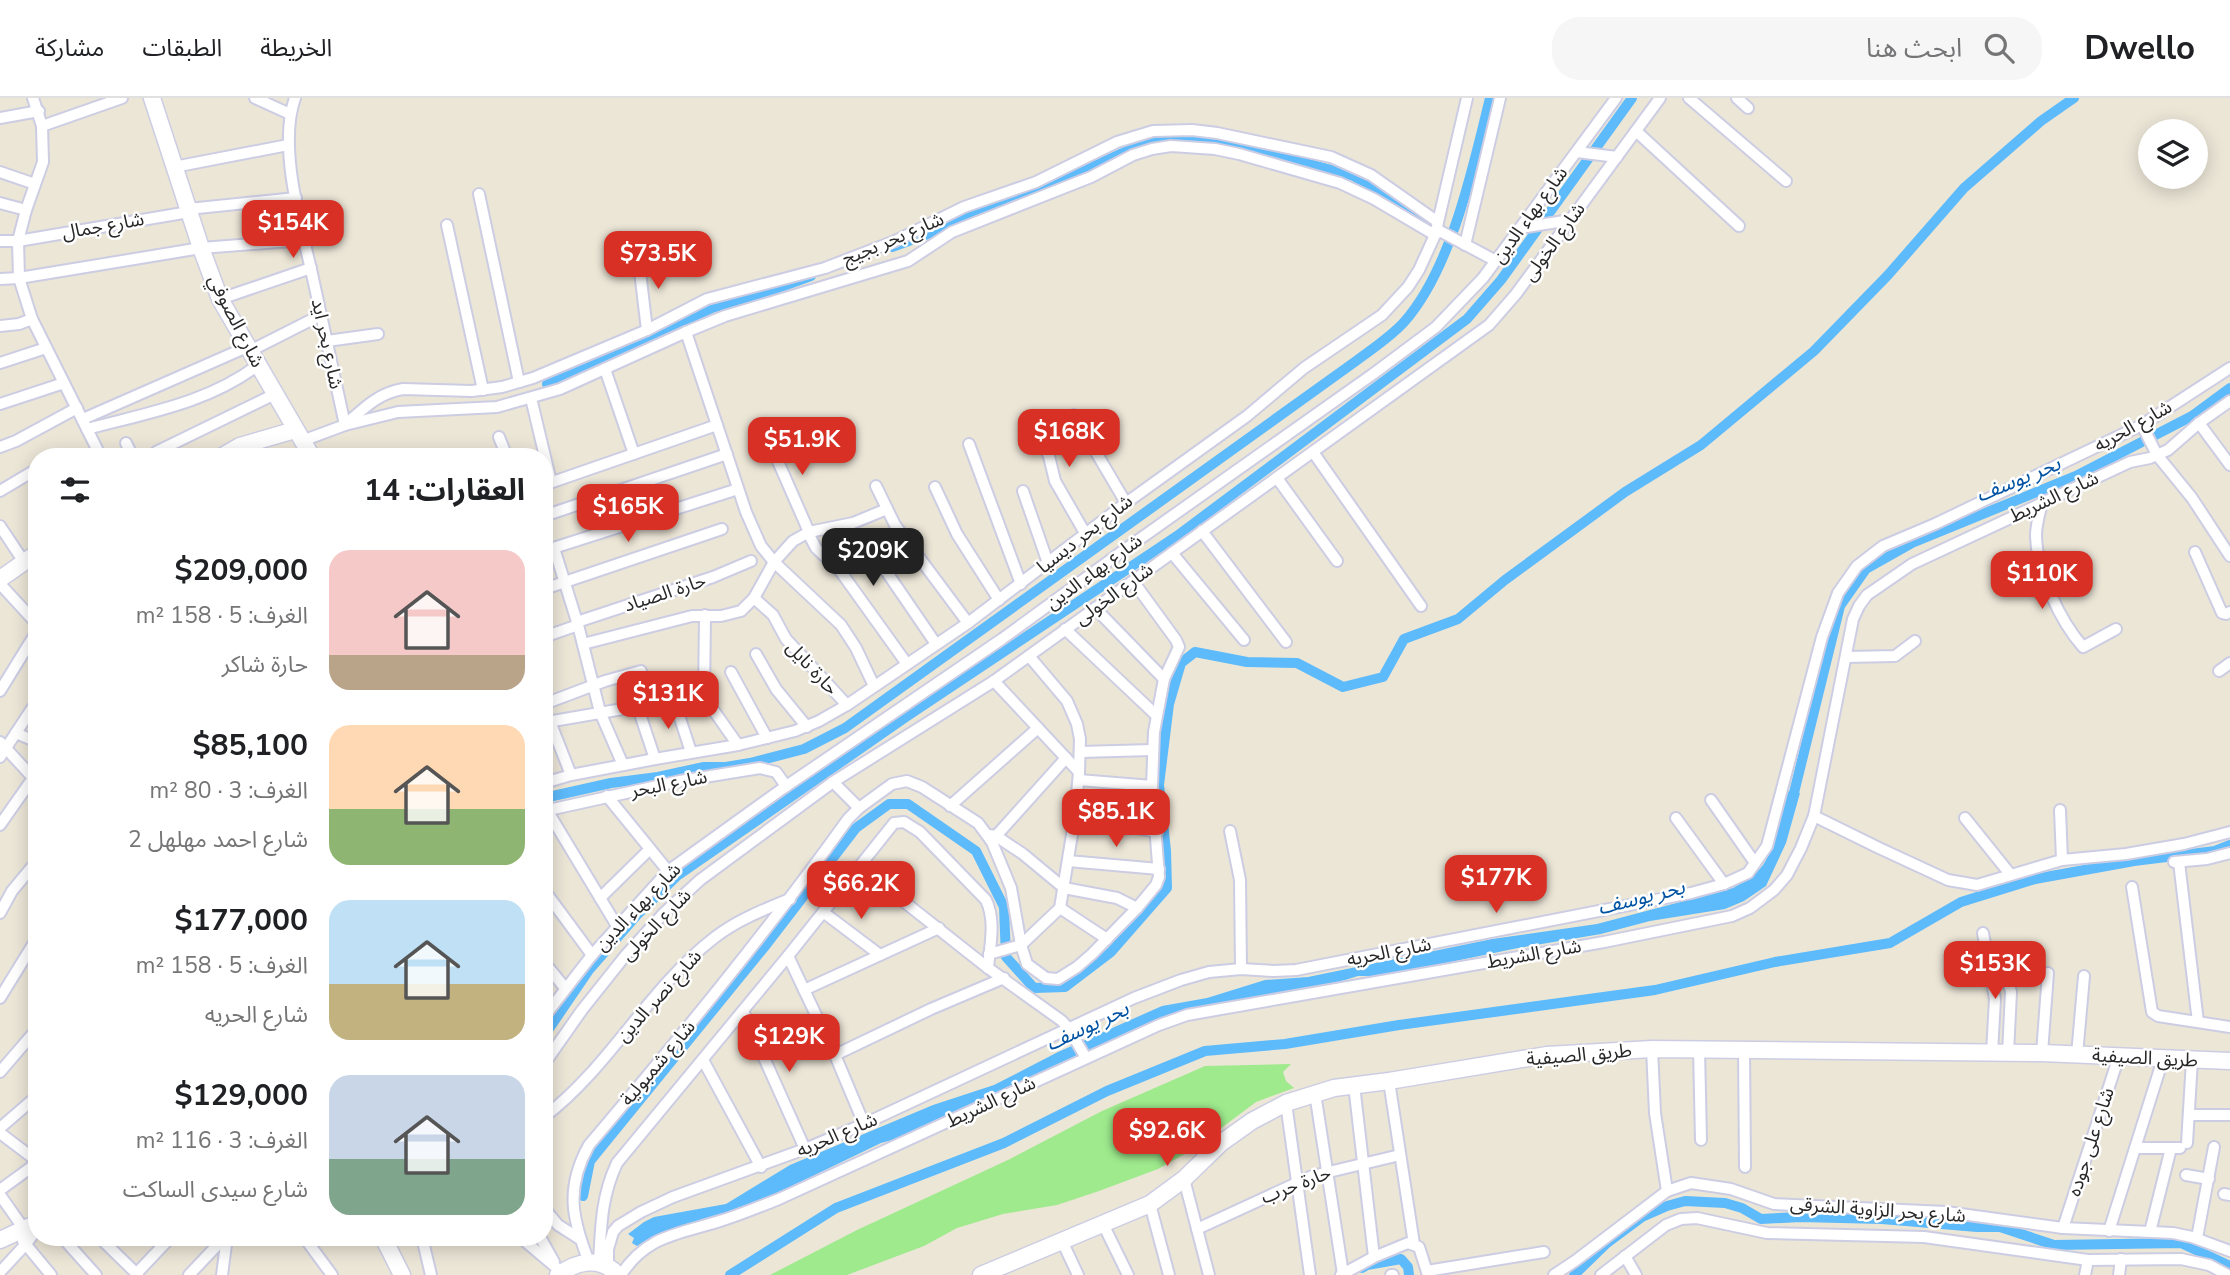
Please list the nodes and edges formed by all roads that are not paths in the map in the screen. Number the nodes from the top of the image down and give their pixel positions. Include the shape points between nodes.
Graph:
1 (33, 98) edge
2 (122, 98) edge
3 (152, 98) edge
4 (255, 98) edge
5 (295, 98) edge
6 (1467, 98) edge
7 (1500, 98) edge
8 (1616, 98) edge
9 (1660, 98) edge
10 (1689, 98) edge
11 (1737, 98) edge
12 (1748, 107) dead end
13 (39, 111) junction
14 (290, 114) junction
15 (0, 118) edge
16 (42, 126) junction
17 (1192, 130) junction
18 (1636, 131) junction
19 (289, 145) junction
20 (1187, 147) junction
21 (1582, 152) junction
22 (1613, 156) junction
23 (174, 167) junction
24 (0, 172) edge
25 (1786, 181) dead end
26 (35, 184) junction
27 (479, 194) dead end
28 (296, 198) junction
29 (0, 203) edge
30 (26, 210) junction
31 (188, 211) junction
32 (1565, 221) junction
33 (447, 226) dead end
34 (1738, 226) dead end
35 (1527, 227) junction
36 (1436, 229) junction
37 (305, 240) junction
38 (18, 241) junction
39 (0, 242) edge
40 (1465, 245) junction
41 (201, 248) junction
42 (638, 255) dead end
43 (1496, 261) junction
44 (311, 268) junction
45 (19, 278) junction
46 (0, 279) edge
47 (220, 299) junction
48 (321, 315) junction
49 (32, 319) junction
50 (0, 326) edge
51 (647, 330) junction
52 (686, 332) junction
53 (378, 334) dead end
54 (327, 341) junction
55 (46, 348) junction
56 (252, 355) junction
57 (0, 363) edge
58 (2230, 368) edge
59 (605, 369) junction
60 (533, 378) junction
61 (519, 382) junction
62 (64, 383) junction
63 (450, 390) junction
64 (483, 390) junction
65 (275, 394) junction
66 (534, 397) junction
67 (2230, 401) edge
68 (0, 404) edge
69 (453, 410) junction
70 (1074, 415) dead end
71 (1030, 418) dead end
72 (82, 419) junction
73 (2199, 423) junction
74 (345, 425) junction
75 (717, 425) junction
76 (2144, 430) junction
77 (766, 434) dead end
78 (299, 435) junction
79 (499, 437) dead end
80 (126, 443) dead end
81 (969, 444) dead end
82 (0, 447) edge
83 (96, 448) edge
84 (128, 448) edge
85 (164, 448) edge
86 (237, 448) edge
87 (307, 448) edge
88 (503, 448) edge
89 (542, 448) edge
90 (1313, 452) junction
91 (2156, 452) junction
92 (634, 454) junction
93 (727, 454) junction
94 (2230, 465) edge
95 (28, 474) edge
96 (1277, 478) junction
97 (553, 481) edge
98 (876, 486) dead end
99 (935, 487) dead end
100 (738, 489) junction
101 (0, 491) edge
102 (1023, 491) dead end
103 (1126, 503) junction
104 (2042, 503) junction
105 (887, 509) junction
106 (553, 513) edge
107 (0, 526) edge
108 (722, 529) dead end
109 (1202, 531) junction
110 (808, 533) junction
111 (1086, 533) junction
112 (553, 548) edge
113 (873, 552) dead end
114 (2195, 552) dead end
115 (1171, 553) junction
116 (28, 556) edge
117 (2230, 556) edge
118 (553, 558) edge
119 (28, 559) edge
120 (751, 561) dead end
121 (1338, 561) dead end
122 (774, 562) junction
123 (1048, 563) junction
124 (0, 579) edge
125 (564, 581) junction
126 (1132, 581) junction
127 (0, 584) edge
128 (1021, 584) junction
129 (553, 585) edge
130 (754, 598) junction
131 (999, 600) junction
132 (1421, 606) dead end
133 (1095, 608) junction
134 (2230, 612) edge
135 (28, 614) edge
136 (705, 615) junction
137 (968, 623) junction
138 (577, 624) junction
139 (1065, 629) junction
140 (2116, 629) dead end
141 (553, 633) edge
142 (1244, 640) dead end
143 (1915, 641) dead end
144 (1286, 642) dead end
145 (583, 644) junction
146 (936, 644) junction
147 (28, 646) edge
148 (756, 654) dead end
149 (1029, 656) junction
150 (1846, 657) junction
151 (2230, 663) edge
152 (908, 664) junction
153 (641, 671) dead end
154 (2218, 671) dead end
155 (731, 672) dead end
156 (1164, 679) junction
157 (994, 681) junction
158 (593, 685) junction
159 (874, 686) junction
160 (0, 691) edge
161 (704, 695) junction
162 (674, 699) junction
163 (553, 701) edge
164 (637, 705) junction
165 (847, 705) junction
166 (600, 712) junction
167 (28, 715) edge
168 (1156, 715) junction
169 (553, 722) edge
170 (553, 727) edge
171 (807, 727) junction
172 (1038, 728) junction
173 (16, 733) junction
174 (28, 738) edge
175 (767, 738) junction
176 (738, 746) junction
177 (2, 749) edge
178 (1152, 750) junction
179 (691, 752) junction
180 (1080, 752) junction
181 (1066, 758) junction
182 (655, 759) junction
183 (622, 765) junction
184 (28, 773) edge
185 (571, 775) junction
186 (1079, 776) junction
187 (553, 780) edge
188 (833, 782) junction
189 (786, 786) junction
190 (1152, 786) junction
191 (28, 789) edge
192 (607, 796) junction
193 (1711, 800) dead end
194 (950, 806) junction
195 (553, 808) edge
196 (859, 808) junction
197 (2060, 810) dead end
198 (1075, 816) junction
199 (1814, 816) junction
200 (1676, 818) dead end
201 (1965, 818) dead end
202 (553, 823) edge
203 (0, 825) edge
204 (1230, 831) dead end
205 (1157, 832) junction
206 (2230, 832) edge
207 (992, 836) junction
208 (650, 849) junction
209 (2230, 853) edge
210 (2062, 860) junction
211 (1068, 861) junction
212 (1755, 863) junction
213 (860, 867) junction
214 (1158, 869) junction
215 (668, 871) junction
216 (28, 872) edge
217 (2010, 874) junction
218 (1724, 884) junction
219 (2132, 887) dead end
220 (1064, 888) junction
221 (0, 889) edge
222 (12, 891) junction
223 (600, 898) junction
224 (792, 898) junction
225 (553, 902) edge
226 (1060, 908) junction
227 (1137, 908) junction
228 (823, 912) junction
229 (0, 913) edge
230 (617, 926) junction
231 (939, 928) junction
232 (1983, 933) dead end
233 (1107, 939) junction
234 (1021, 945) junction
235 (2000, 948) dead end
236 (28, 953) edge
237 (989, 954) junction
238 (880, 955) junction
239 (592, 956) junction
240 (788, 956) junction
241 (988, 968) junction
242 (1241, 969) junction
243 (553, 973) edge
244 (2048, 973) dead end
245 (2084, 976) dead end
246 (1004, 978) junction
247 (565, 988) junction
248 (804, 990) junction
249 (0, 998) edge
250 (553, 1005) edge
251 (743, 1011) junction
252 (2198, 1022) junction
253 (2230, 1027) edge
254 (1069, 1028) junction
255 (28, 1039) edge
256 (1652, 1049) junction
257 (1699, 1049) junction
258 (1744, 1049) junction
259 (553, 1051) edge
260 (2000, 1053) junction
261 (2042, 1053) junction
262 (835, 1055) junction
263 (2077, 1055) junction
264 (1085, 1056) junction
265 (2119, 1056) junction
266 (2163, 1059) junction
267 (703, 1060) junction
268 (2192, 1060) junction
269 (2230, 1061) edge
270 (0, 1072) edge
271 (1389, 1081) junction
272 (1354, 1085) junction
273 (1315, 1093) junction
274 (1286, 1103) junction
275 (28, 1106) edge
276 (553, 1109) edge
277 (2189, 1115) junction
278 (2230, 1115) edge
279 (863, 1124) junction
280 (0, 1130) edge
281 (1701, 1140) dead end
282 (2179, 1146) junction
283 (2214, 1147) dead end
284 (2135, 1148) junction
285 (805, 1149) junction
286 (28, 1154) edge
287 (1400, 1155) junction
288 (1363, 1163) junction
289 (761, 1167) junction
290 (1745, 1167) dead end
291 (28, 1169) edge
292 (1327, 1171) junction
293 (2186, 1175) dead end
294 (1184, 1179) junction
295 (2208, 1179) junction
296 (1297, 1181) junction
297 (1667, 1191) junction
298 (0, 1192) edge
299 (1150, 1203) junction
300 (553, 1218) edge
301 (558, 1224) junction
302 (1103, 1224) junction
303 (553, 1227) edge
304 (2063, 1228) junction
305 (1197, 1229) junction
306 (2109, 1231) junction
307 (28, 1232) edge
308 (2150, 1232) junction
309 (2197, 1238) junction
310 (580, 1239) junction
311 (0, 1240) edge
312 (1062, 1241) junction
313 (1414, 1244) junction
314 (35, 1246) edge
315 (70, 1246) edge
316 (163, 1246) edge
317 (217, 1246) edge
318 (225, 1246) edge
319 (311, 1246) edge
320 (388, 1246) edge
321 (424, 1246) edge
322 (530, 1246) edge
323 (545, 1246) edge
324 (108, 1247) edge
325 (2230, 1251) edge
326 (1544, 1252) dead end
327 (1374, 1256) junction
328 (1625, 1256) junction
329 (2121, 1259) junction
330 (2088, 1261) junction
331 (2199, 1263) junction
332 (124, 1264) junction
333 (607, 1268) edge
334 (1004, 1271) edge
335 (0, 1272) edge
336 (559, 1272) edge
337 (1428, 1273) edge
338 (137, 1274) edge
339 (51, 1275) edge
340 (96, 1275) edge
341 (116, 1275) edge
342 (189, 1275) edge
343 (222, 1275) edge
344 (332, 1275) edge
345 (402, 1275) edge
346 (431, 1275) edge
347 (981, 1275) edge
348 (1078, 1275) edge
349 (1129, 1275) edge
350 (1169, 1275) edge
351 (1209, 1275) edge
352 (1310, 1275) edge
353 (1342, 1275) edge
354 (1554, 1275) edge
355 (1601, 1275) edge
356 (1636, 1275) edge
357 (2085, 1275) edge
358 (2119, 1275) edge
359 (2195, 1275) edge
360 (2228, 1275) edge

1 - 13 street
2 - 16 street
3 - 23 street, شارع الصوفي
4 - 14 street
5 - 14 street, شارع بحر ايد
6 - 36 street, شارع بحر ديسيا
7 - 40 street
8 - 21 street, شارع بهاء الدين
9 - 18 street, شارع الخولى
10 - 25 street
11 - 12 street
13 - 15 street
13 - 16 street
14 - 19 street, شارع بحر ايد
16 - 26 street via 43,162
17 - 20 street
17 - 36 street, شارع بحر بجيج via 1278,145 1352,165 1390,188
17 - 51 street, شارع بحر بجيج via 1153,131 1117,142 895,241 825,268 707,299
18 - 22 street, شارع الخولى
18 - 34 street
19 - 23 street
19 - 28 street, شارع بحر ايد
20 - 36 street, شارع بحر بجيج via 1239,154 1340,183
20 - 52 street, شارع بحر بجيج via 1133,155 1091,177 952,232 908,261
21 - 22 street
21 - 35 street, شارع بهاء الدين
22 - 32 street, شارع الخولى
23 - 31 street, شارع الصوفي
24 - 26 street
26 - 30 street
27 - 61 street
28 - 31 street, شارع جمال
28 - 37 street, شارع بحر ايد
29 - 30 street
30 - 38 street
31 - 38 street, شارع جمال
31 - 41 street, شارع الصوفي
32 - 35 street
32 - 90 street, شارع الخولى via 1508,305 1489,325
33 - 64 street
35 - 43 street, شارع بهاء الدين
36 - 40 street
36 - 103 street, شارع بحر ديسيا via 1414,279 1382,315
37 - 41 street
37 - 44 street, شارع بحر ايد
38 - 39 street, شارع جمال
38 - 45 street
40 - 43 street
41 - 45 street
41 - 47 street, شارع الصوفي
42 - 51 street
43 - 189 street, شارع بهاء الدين via 1447,318 1404,351 1002,639
44 - 47 street
44 - 48 street, شارع بحر ايد
45 - 46 street
45 - 49 street
47 - 56 street, شارع الصوفي
48 - 54 street, شارع بحر ايد
48 - 56 street
49 - 50 street
49 - 55 street
51 - 60 street, شارع بحر بجيج
52 - 59 street, شارع بحر بجيج
52 - 75 street
53 - 54 street
54 - 74 street, شارع بحر ايد
55 - 57 street
55 - 62 street
56 - 65 street, شارع الصوفي
56 - 72 street
56 - 72 street via 229,386 201,398
58 - 76 street, شارع الحريه
59 - 66 street, شارع بحر بجيج
59 - 92 street
60 - 61 street, شارع بحر بجيج
60 - 66 street
61 - 64 street, شارع بحر بجيج
62 - 68 street
62 - 72 street
63 - 64 street, شارع بحر بجيج
63 - 69 street
63 - 74 street, شارع بحر بجيج via 393,391 374,400
65 - 78 street, شارع الصوفي
65 - 85 street
66 - 69 street, شارع بحر بجيج via 497,407
66 - 89 street
67 - 73 street, شارع الشريط
69 - 74 street, شارع بحر بجيج via 409,411
70 - 103 street
71 - 111 street via 1049,456 1055,481
72 - 82 street
72 - 83 street
73 - 91 street, شارع الشريط via 2177,443
73 - 94 street
74 - 78 street, شارع بحر بجيج
75 - 92 street
75 - 93 street
76 - 91 street
76 - 212 street, شارع الحريه via 1883,546 1857,566 1829,615 1767,846
77 - 110 street
78 - 86 street
78 - 87 street, شارع الصوفي
79 - 88 street
80 - 84 street
81 - 128 street
90 - 96 street, شارع الخولى
90 - 132 street
91 - 104 street, شارع الشريط
91 - 117 street
92 - 97 street
93 - 100 street
93 - 106 street
95 - 101 street
96 - 109 street, شارع الخولى
96 - 121 street
98 - 105 street
99 - 131 street via 957,534
100 - 112 street
100 - 122 street via 761,546
102 - 123 street
103 - 111 street, شارع بحر ديسيا
104 - 140 street via 2038,550 2059,612 2083,647
104 - 150 street, شارع الشريط via 1912,564 1873,591 1853,619
105 - 110 street via 853,523
105 - 137 street
107 - 116 street
108 - 125 street
109 - 115 street, شارع الخولى
109 - 144 street
110 - 122 street via 786,547
110 - 152 street
111 - 123 street, شارع بحر ديسيا
113 - 146 street
114 - 134 street via 2222,613
115 - 126 street, شارع الخولى
115 - 142 street
118 - 125 street
119 - 124 street
120 - 138 street, حارة الصياد
122 - 130 street
122 - 159 street via 841,625
123 - 128 street, شارع بحر ديسيا
125 - 129 street
125 - 138 street
126 - 133 street, شارع الخولى
126 - 156 street, شارع شمبولية via 1179,643
127 - 135 street
128 - 131 street, شارع بحر ديسيا
130 - 136 street via 741,611
130 - 165 street, حارة نايل via 773,614 786,639
131 - 137 street, شارع بحر ديسيا
133 - 139 street, شارع الخولى
133 - 156 street
136 - 145 street
136 - 161 street
137 - 146 street, شارع بحر ديسيا
138 - 141 street, حارة الصياد
138 - 145 street
139 - 149 street, شارع الخولى
139 - 168 street
143 - 150 street via 1895,656
145 - 158 street
146 - 152 street, شارع بحر ديسيا
147 - 160 street
148 - 171 street via 776,689
149 - 157 street, شارع الخولى
149 - 180 street via 1073,710
150 - 199 street, شارع الشريط
151 - 154 street
152 - 159 street, شارع بحر ديسيا
153 - 158 street
155 - 175 street
156 - 168 street, شارع شمبولية
157 - 172 street
157 - 188 street, شارع الخولى
158 - 163 street
158 - 166 street
159 - 165 street, شارع بحر ديسيا
161 - 162 street
161 - 176 street
162 - 164 street
162 - 179 street
164 - 166 street
164 - 182 street
165 - 171 street, شارع بحر ديسيا
166 - 169 street
166 - 183 street
167 - 173 street
168 - 178 street, شارع شمبولية
170 - 185 street
171 - 175 street, شارع بحر ديسيا
172 - 181 street
172 - 194 street
173 - 174 street
173 - 177 street
175 - 176 street, شارع بحر ديسيا
176 - 179 street, شارع بحر ديسيا
177 - 184 street
178 - 180 street
178 - 190 street, شارع شمبولية
179 - 182 street, شارع بحر ديسيا
180 - 186 street
181 - 186 street
181 - 207 street
182 - 183 street, شارع بحر ديسيا
183 - 185 street, شارع بحر ديسيا
185 - 187 street, شارع بحر ديسيا
186 - 190 street
186 - 198 street
188 - 196 street
188 - 259 street, شارع الخولى via 700,880 663,914
189 - 192 street, شارع البحر via 776,772 760,768
189 - 215 street, شارع بهاء الدين
190 - 205 street, شارع شمبولية
191 - 203 street
192 - 195 street, شارع البحر
192 - 208 street
193 - 212 street
194 - 196 street, شارع شمبولية via 907,781 892,784
194 - 207 street, شارع شمبولية
196 - 224 street, شارع شمبولية
197 - 210 street
198 - 205 street
198 - 211 street
199 - 217 street via 1948,880 1978,885
199 - 264 street, شارع الشريط via 1781,883 1759,903 1732,916 1187,1015
200 - 218 street
201 - 217 street
202 - 223 street
204 - 242 street via 1240,880
205 - 214 street, شارع شمبولية
206 - 210 street via 2126,854
207 - 220 street
207 - 234 street, شارع شمبولية via 1010,888
208 - 215 street
208 - 223 street
209 - 252 street via 2177,862
210 - 217 street
211 - 214 street
211 - 220 street
212 - 218 street, شارع الحريه via 1748,873
213 - 228 street
213 - 231 street
213 - 237 street via 894,823 904,822 920,832 986,900 991,911
214 - 227 street, شارع شمبولية via 1157,885
215 - 230 street, شارع بهاء الدين
216 - 222 street
218 - 242 street, شارع الحريه via 1296,970
219 - 252 street via 2152,1012
220 - 226 street
220 - 227 street via 1117,898
221 - 222 street
222 - 229 street
223 - 230 street
224 - 276 street, شارع نصر الدين via 743,920 703,947 649,1002 576,1090
224 - 310 street, شارع شمبولية via 589,1145 573,1185 573,1213
225 - 239 street
226 - 233 street
226 - 234 street
227 - 233 street, شارع شمبولية
228 - 238 street
228 - 240 street
230 - 239 street, شارع بهاء الدين
231 - 238 street
231 - 241 street
232 - 260 street
233 - 234 street, شارع شمبولية via 1077,967 1054,980 1027,964
234 - 237 street
235 - 260 street via 2011,992
236 - 249 street
237 - 241 street
238 - 248 street
239 - 247 street, شارع بهاء الدين
240 - 248 street
240 - 251 street
241 - 246 street
242 - 254 street, شارع الحريه via 1181,979
243 - 247 street
244 - 261 street
245 - 263 street
246 - 254 street
246 - 262 street
247 - 250 street, شارع بهاء الدين
248 - 262 street
251 - 267 street
251 - 285 street
252 - 253 street
254 - 264 street
254 - 279 street, شارع الحريه
255 - 270 street
256 - 257 street, طريق الصيفية
256 - 271 street, طريق الصيفية via 1547,1055
256 - 297 street via 1655,1113
257 - 258 street, طريق الصيفية
257 - 281 street
258 - 260 street, طريق الصيفية
258 - 290 street
260 - 261 street, طريق الصيفية
261 - 263 street, طريق الصيفية
262 - 279 street
263 - 265 street, طريق الصيفية
264 - 333 street, شارع الشريط via 779,1199 662,1238
265 - 266 street, طريق الصيفية
265 - 304 street, شارع على جوده
266 - 268 street, طريق الصيفية
266 - 284 street
267 - 289 street
267 - 333 street via 617,1163 603,1201
268 - 269 street, طريق الصيفية
268 - 277 street
271 - 272 street, طريق الصيفية
271 - 287 street
272 - 273 street, طريق الصيفية
272 - 288 street
273 - 274 street, طريق الصيفية
273 - 292 street
274 - 294 street, طريق الصيفية via 1236,1131
274 - 296 street
275 - 280 street
277 - 278 street
277 - 282 street
279 - 285 street, شارع الحريه
280 - 286 street
282 - 284 street
282 - 308 street
283 - 295 street
284 - 306 street
285 - 289 street, شارع الحريه
287 - 288 street, حارة حرب
287 - 313 street
288 - 292 street, حارة حرب
288 - 327 street
289 - 333 street, شارع الحريه via 673,1197 625,1221 609,1240
291 - 298 street
292 - 296 street, حارة حرب
292 - 353 street
293 - 295 street
294 - 299 street, طريق الصيفية
294 - 305 street
295 - 309 street
296 - 305 street, حارة حرب
296 - 352 street
297 - 304 street, شارع بحر الزاوية الشرقى via 1700,1183 1774,1204 1946,1212
297 - 354 street, شارع بحر الزاوية الشرقى
298 - 307 street
299 - 302 street, طريق الصيفية
299 - 350 street
300 - 301 street
301 - 303 street
301 - 310 street
302 - 312 street, طريق الصيفية
302 - 349 street
304 - 306 street, شارع بحر الزاوية الشرقى
305 - 351 street
306 - 308 street, شارع بحر الزاوية الشرقى
307 - 311 street
307 - 335 street
308 - 309 street, شارع بحر الزاوية الشرقى
309 - 325 street, شارع بحر الزاوية الشرقى
310 - 333 street, شارع شمبولية
312 - 334 street, طريق الصيفية
312 - 348 street
313 - 327 street via 1405,1243
313 - 337 street via 1421,1250
314 - 339 street
315 - 340 street
316 - 338 street
317 - 342 street
318 - 343 street
319 - 344 street
320 - 345 street
321 - 346 street
322 - 336 street
323 - 336 street
324 - 332 street
326 - 337 street
327 - 353 street
328 - 330 street, شارع بحر الزاوية الشرقى via 1665,1225 1697,1218 1767,1233 1924,1237
328 - 355 street, شارع بحر الزاوية الشرقى
328 - 356 street
329 - 330 street, شارع بحر الزاوية الشرقى
329 - 331 street, شارع بحر الزاوية الشرقى
329 - 358 street
330 - 357 street
331 - 359 street
331 - 360 street, شارع بحر الزاوية الشرقى
332 - 338 street
332 - 341 street
333 - 336 street via 569,1267
334 - 347 street, طريق الصيفية

